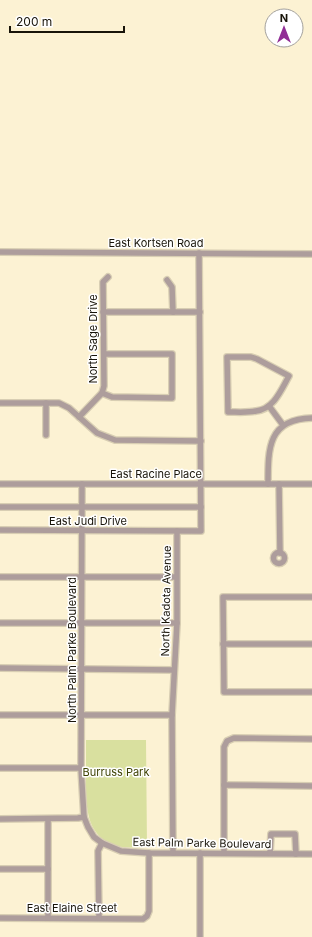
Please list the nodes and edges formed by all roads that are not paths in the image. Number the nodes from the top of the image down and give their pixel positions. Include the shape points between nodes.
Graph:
1 (0, 252) edge
2 (199, 253) junction
3 (312, 254) edge
4 (108, 277) dead end
5 (167, 280) dead end
6 (103, 312) junction
7 (173, 312) junction
8 (200, 312) junction
9 (104, 354) junction
10 (102, 393) junction
11 (0, 403) edge
12 (46, 403) junction
13 (269, 406) junction
14 (79, 417) junction
15 (312, 418) edge
16 (283, 425) junction
17 (46, 436) dead end
18 (201, 441) junction
19 (0, 484) edge
20 (82, 484) junction
21 (201, 484) junction
22 (268, 484) junction
23 (279, 484) junction
24 (312, 484) edge
25 (0, 507) edge
26 (82, 507) junction
27 (201, 507) junction
28 (0, 530) edge
29 (82, 531) junction
30 (176, 532) junction
31 (280, 553) dead end
32 (0, 577) edge
33 (82, 577) junction
34 (176, 577) junction
35 (312, 597) edge
36 (0, 623) edge
37 (82, 623) junction
38 (177, 623) junction
39 (224, 644) junction
40 (312, 644) edge
41 (0, 668) edge
42 (82, 668) junction
43 (173, 670) junction
44 (312, 692) edge
45 (0, 715) edge
46 (81, 715) junction
47 (172, 715) junction
48 (312, 739) edge
49 (0, 768) edge
50 (81, 768) junction
51 (224, 785) junction
52 (312, 786) edge
53 (84, 817) junction
54 (0, 819) edge
55 (48, 819) junction
56 (102, 843) junction
57 (172, 852) junction
58 (149, 853) junction
59 (200, 853) junction
60 (224, 853) junction
61 (270, 853) junction
62 (296, 854) junction
63 (312, 854) edge
64 (0, 868) edge
65 (48, 869) junction
66 (0, 918) edge
67 (48, 918) junction
68 (99, 918) junction
69 (200, 937) edge

1 - 2 street, East Kortsen Road
2 - 3 street, East Kortsen Road
2 - 8 street, North Kadota Avenue
4 - 6 street, North Sage Drive via 103,282
5 - 7 street via 172,287
6 - 7 street
6 - 9 street, North Sage Drive
7 - 8 street
8 - 18 street, North Kadota Avenue
9 - 10 street, North Sage Drive
9 - 10 street via 172,354 172,398 112,397
10 - 14 street, North Sage Drive
11 - 12 street
12 - 14 street via 59,403
12 - 17 street
13 - 13 street via 279,395 288,376 251,357 228,358 228,412 257,411
13 - 16 street
14 - 18 street via 97,434 115,440
15 - 16 street via 299,418
16 - 22 street via 269,450
18 - 21 street, North Kadota Avenue
19 - 20 street, East Racine Place
20 - 21 street, East Racine Place
20 - 26 street, North Palm Parke Boulevard
21 - 22 street, East Racine Place
21 - 27 street, North Kadota Avenue
22 - 23 street, East Racine Place
23 - 24 street, East Racine Place
23 - 31 street
25 - 26 street
26 - 27 street
26 - 29 street, North Palm Parke Boulevard
27 - 30 street, North Kadota Avenue via 201,531
28 - 29 street, East Judi Drive
29 - 30 street, East Judi Drive
29 - 33 street, North Palm Parke Boulevard
30 - 34 street, North Kadota Avenue
32 - 33 street
33 - 34 street
33 - 37 street, North Palm Parke Boulevard
34 - 38 street, North Kadota Avenue
35 - 39 street via 224,597
36 - 37 street
37 - 38 street
37 - 42 street, North Palm Parke Boulevard
38 - 43 street, North Kadota Avenue
39 - 40 street
39 - 44 street via 224,692
41 - 42 street
42 - 43 street
42 - 46 street, North Palm Parke Boulevard
43 - 47 street, North Kadota Avenue
45 - 46 street
46 - 47 street
46 - 50 street, North Palm Parke Boulevard
47 - 57 street, North Kadota Avenue
48 - 51 street via 234,738 227,741 224,747
49 - 50 street
50 - 53 street, North Palm Parke Boulevard
51 - 52 street
51 - 60 street
53 - 55 street
53 - 56 street, East Palm Parke Boulevard via 94,837
54 - 55 street
55 - 65 street
56 - 58 street, East Palm Parke Boulevard via 121,851
56 - 68 street via 98,851
57 - 58 street, East Palm Parke Boulevard
57 - 59 street, East Palm Parke Boulevard
58 - 68 street, East Elaine Street via 147,916 143,919
59 - 60 street, East Palm Parke Boulevard
59 - 69 street
60 - 61 street, East Palm Parke Boulevard
61 - 62 street, East Palm Parke Boulevard
61 - 62 street via 271,834 295,834
62 - 63 street, East Palm Parke Boulevard
64 - 65 street
65 - 67 street
66 - 67 street, East Elaine Street
67 - 68 street, East Elaine Street

